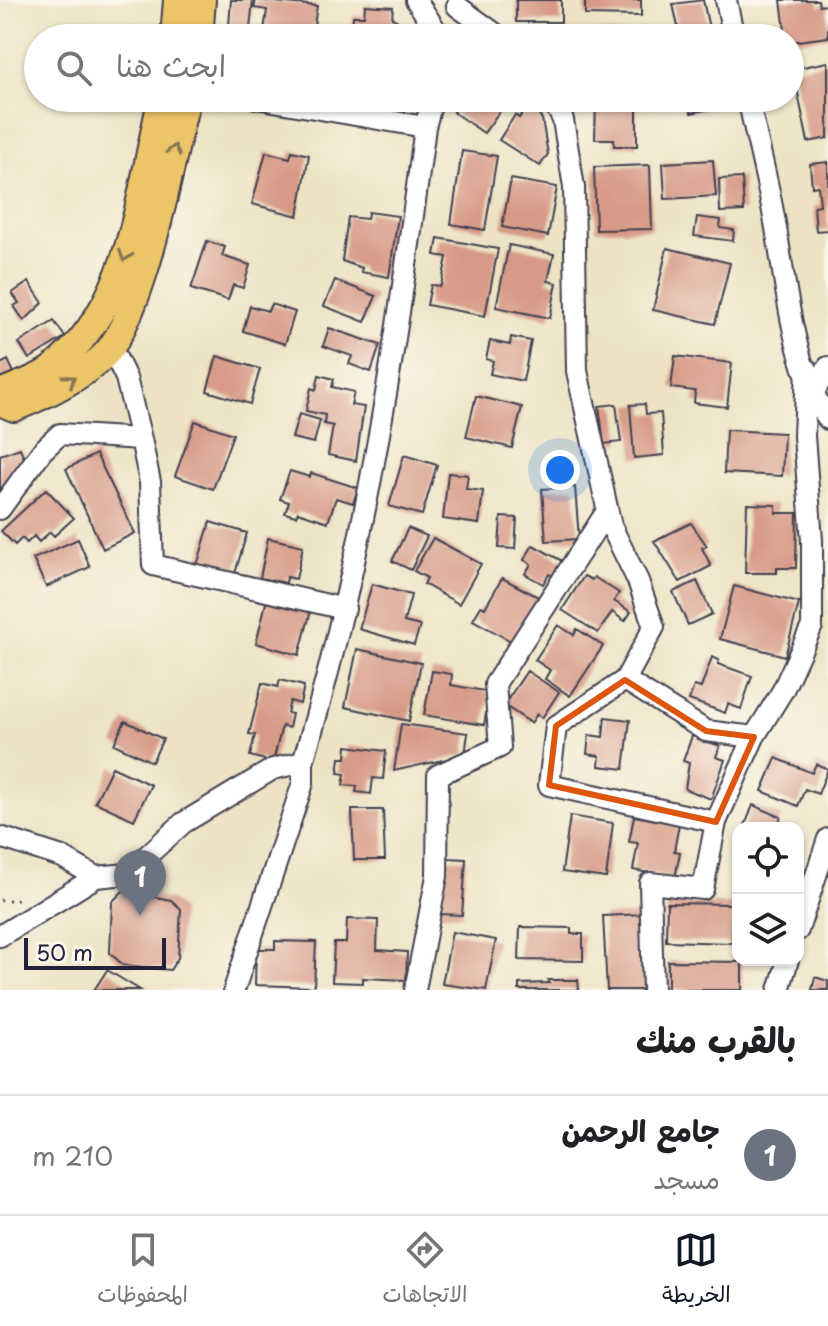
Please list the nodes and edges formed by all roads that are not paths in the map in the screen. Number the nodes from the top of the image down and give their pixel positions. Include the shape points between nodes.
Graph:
1 (177, 0) edge
2 (202, 0) edge
3 (416, 0) edge
4 (726, 0) edge
5 (458, 3) edge
6 (175, 24) edge
7 (200, 24) edge
8 (432, 24) edge
9 (453, 24) edge
10 (484, 24) edge
11 (731, 24) edge
12 (159, 112) edge
13 (183, 112) edge
14 (338, 112) edge
15 (429, 112) edge
16 (559, 112) edge
17 (751, 112) edge
18 (425, 127) junction
19 (111, 347) junction
20 (828, 367) edge
21 (807, 369) junction
22 (814, 392) junction
23 (0, 393) edge
24 (0, 402) edge
25 (828, 419) edge
26 (141, 439) junction
27 (0, 509) edge
28 (607, 511) junction
29 (345, 609) junction
30 (625, 680) junction
31 (754, 737) junction
32 (303, 762) junction
33 (716, 822) junction
34 (0, 837) edge
35 (828, 839) edge
36 (96, 877) junction
37 (804, 912) edge
38 (0, 936) edge
39 (786, 966) edge
40 (234, 990) edge
41 (415, 990) edge
42 (653, 990) edge
43 (779, 990) edge

1 - 6 main road
2 - 7 main road
3 - 8 street
4 - 11 street
5 - 9 street
5 - 10 street
12 -> 23 main road via 134,228 97,322 48,371
19 -> 13 main road via 138,287
14 - 18 street
15 - 18 street
16 - 28 street via 574,187 577,371
17 - 21 street via 787,301
18 - 29 street via 382,417
24 -> 19 main road via 14,408 54,391
19 - 26 street via 126,378
20 - 22 street
21 - 22 street
21 - 31 street via 804,436 812,626
22 - 25 street
26 - 27 street via 60,434
26 - 29 street via 150,482 153,565
28 - 30 street via 654,627
28 - 41 street via 495,684 500,747 438,775 437,876
29 - 32 street
30 - 31 street via 706,731
30 - 33 street via 556,726 549,785
31 - 33 street
32 - 36 street via 273,769 183,823 127,874
32 - 40 street via 303,783
33 - 42 street via 703,889 650,883
34 - 36 street via 62,857
35 - 37 street
36 - 38 street
39 - 43 street

